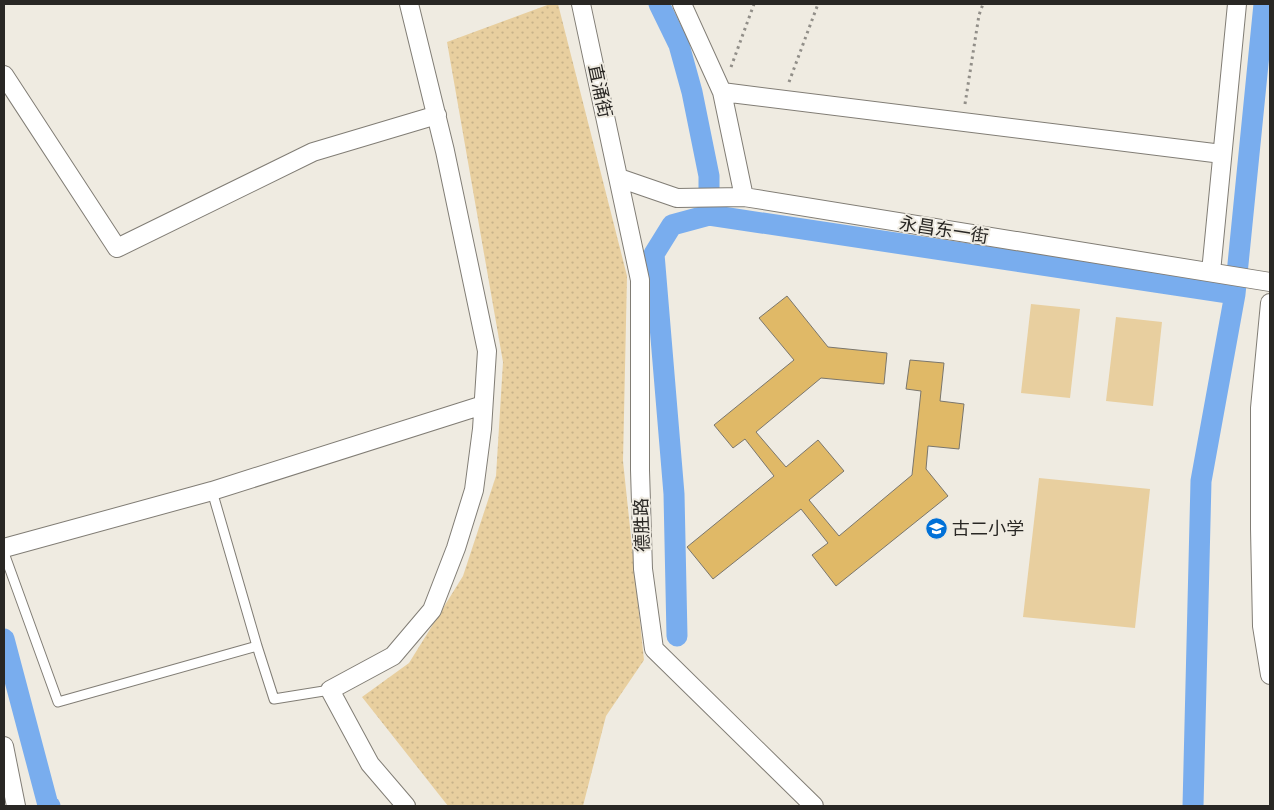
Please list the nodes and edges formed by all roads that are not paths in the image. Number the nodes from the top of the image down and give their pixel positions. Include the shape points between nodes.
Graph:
1 (409, 4) edge
2 (581, 4) edge
3 (682, 4) edge
4 (1237, 4) edge
5 (4, 75) edge
6 (722, 92) junction
7 (437, 116) junction
8 (1222, 154) junction
9 (619, 178) junction
10 (744, 197) junction
11 (1211, 272) junction
12 (1270, 282) edge
13 (1270, 303) edge
14 (483, 405) junction
15 (212, 491) junction
16 (1265, 525) edge
17 (1270, 545) edge
18 (4, 548) edge
19 (4, 553) edge
20 (257, 646) junction
21 (1270, 676) edge
22 (330, 690) junction
23 (4, 746) edge
24 (16, 806) edge
25 (406, 806) edge
26 (814, 806) edge

1 - 7 street
2 - 9 street, 直涌街
3 - 6 street
4 - 8 street
5 - 7 street via 117,248 313,152
6 - 8 street
6 - 10 street
7 - 14 street via 487,351
8 - 11 street
9 - 10 street, 永昌东一街 via 677,198
9 - 26 street, 德胜路 via 640,280 643,569 654,650
10 - 11 street, 永昌东一街
11 - 12 street, 永昌东一街
13 - 16 street via 1260,408
14 - 15 street
14 - 22 street via 474,490 432,610 393,656
15 - 18 street
15 - 20 lane
16 - 17 lane
16 - 21 street via 1262,626
19 - 20 lane via 58,702
20 - 22 lane via 274,699
22 - 25 street via 370,764
23 - 24 street

